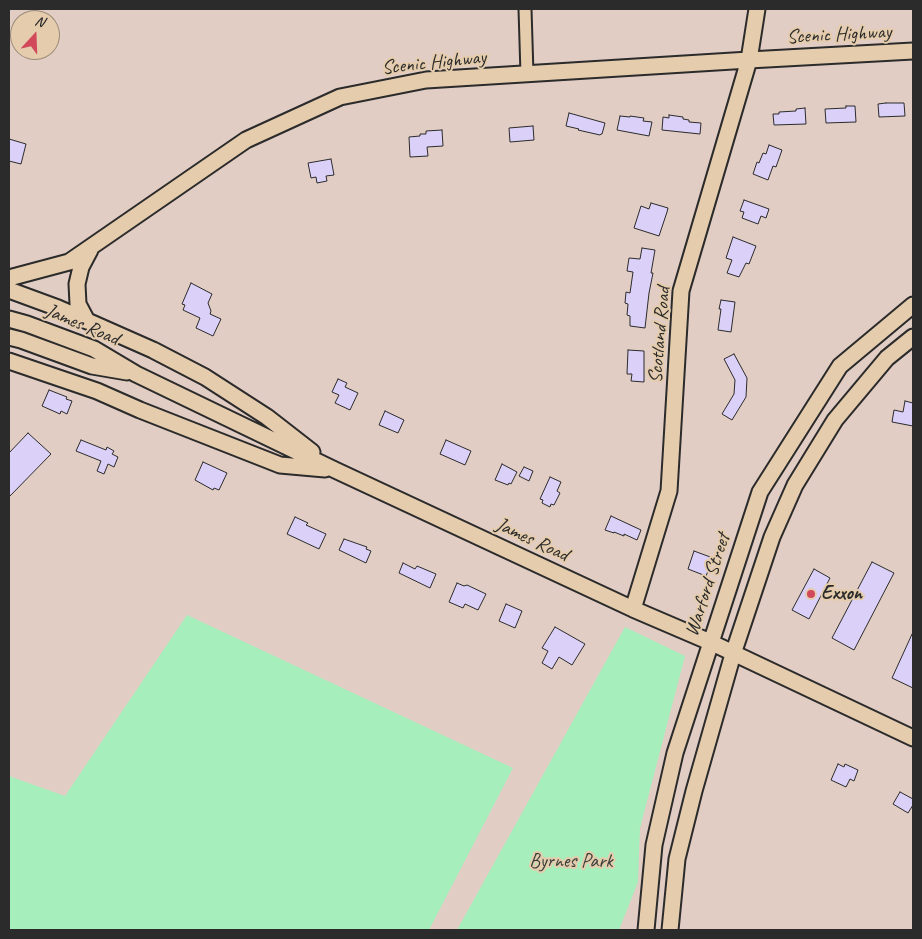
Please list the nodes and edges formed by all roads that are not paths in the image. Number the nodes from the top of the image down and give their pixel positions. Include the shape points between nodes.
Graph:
1 (525, 9) edge
2 (757, 9) edge
3 (913, 51) edge
4 (749, 60) junction
5 (527, 74) junction
6 (92, 247) junction
7 (9, 278) edge
8 (9, 290) edge
9 (913, 305) edge
10 (9, 319) edge
11 (87, 321) junction
12 (9, 337) edge
13 (913, 337) edge
14 (9, 361) edge
15 (136, 374) junction
16 (335, 470) junction
17 (633, 609) junction
18 (710, 642) junction
19 (733, 654) junction
20 (913, 738) edge
21 (646, 930) edge
22 (670, 930) edge

1 - 5 street
2 - 4 main road, Scotland Road
3 - 4 main road, Scenic Highway
4 - 5 main road, Scenic Highway
4 - 17 main road, Scotland Road via 681,291 669,491
5 - 6 main road, Scenic Highway via 426,80 340,97 246,140
6 - 7 main road, Scenic Highway via 69,262
6 - 11 main road via 81,267 77,284 78,304
8 - 11 main road
9 - 18 main road, Warford Street via 840,366 760,492
10 - 15 main road, James Road via 94,349
11 - 16 main road via 206,377 267,416
12 - 15 main road, James Road via 92,366
13 - 19 main road via 886,358 835,420 795,485 772,537
14 - 16 main road via 97,391 280,465
15 - 16 main road, James Road
16 - 17 main road, James Road
17 - 18 main road, James Road
18 - 19 main road, James Road
18 - 21 main road, Warford Street via 675,753 658,826
19 - 20 main road, James Road
19 - 22 main road via 677,859

